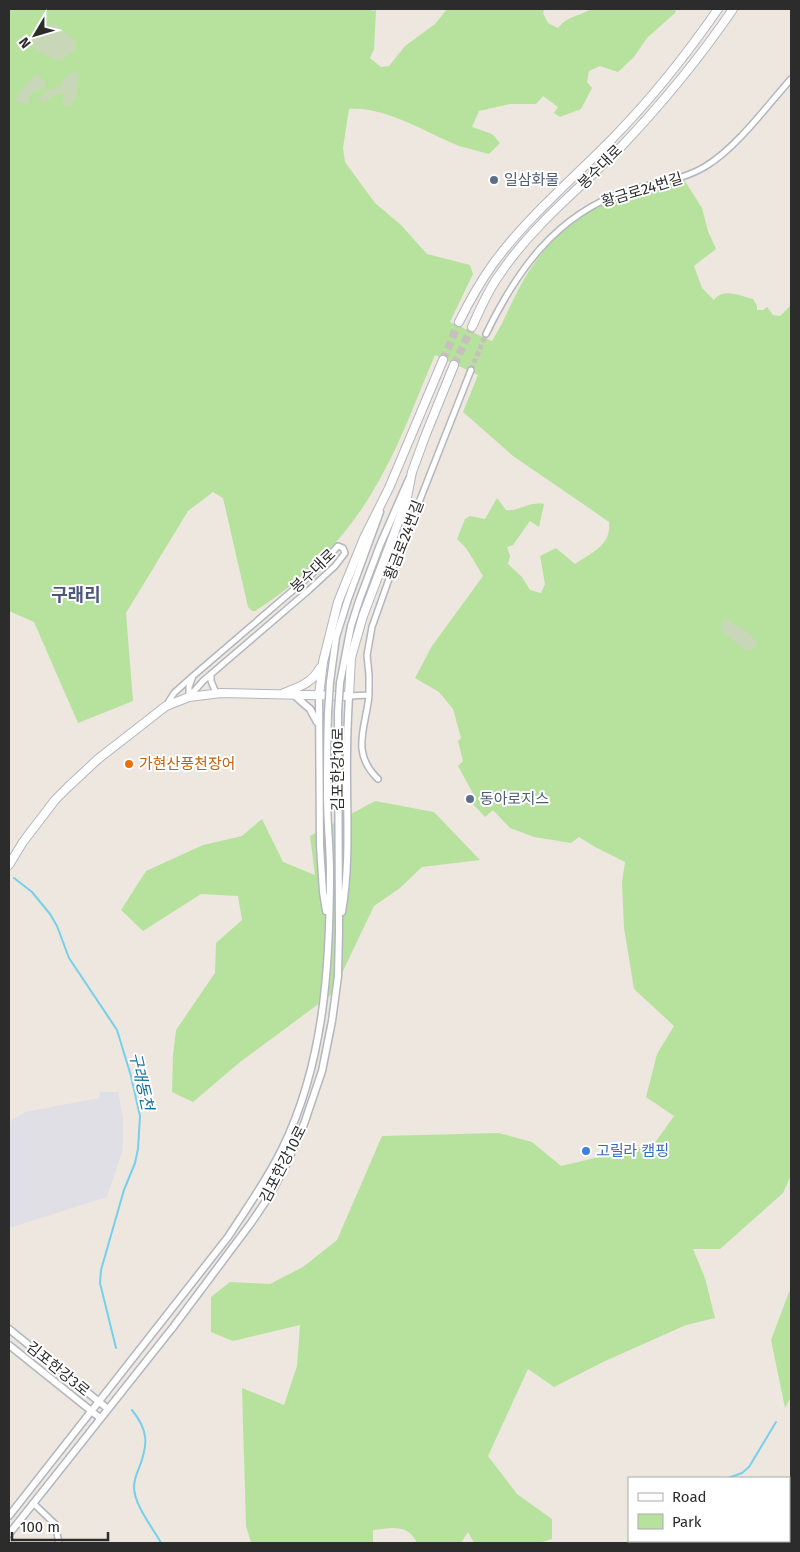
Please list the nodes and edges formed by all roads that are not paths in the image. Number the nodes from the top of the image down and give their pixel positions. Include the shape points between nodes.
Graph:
1 (718, 9) edge
2 (733, 9) edge
3 (791, 80) edge
4 (459, 322) tunnel mouth
5 (472, 327) tunnel mouth
6 (486, 334) tunnel mouth
7 (443, 360) tunnel mouth
8 (454, 365) tunnel mouth
9 (471, 370) tunnel mouth
10 (412, 472) junction
11 (389, 488) junction
12 (322, 662) junction
13 (211, 674) junction
14 (193, 676) junction
15 (216, 693) junction
16 (280, 695) junction
17 (294, 695) junction
18 (319, 695) junction
19 (369, 695) junction
20 (348, 696) junction
21 (189, 697) junction
22 (166, 706) junction
23 (319, 727) junction
24 (378, 779) dead end
25 (9, 865) edge
26 (329, 929) junction
27 (339, 931) junction
28 (9, 1329) edge
29 (9, 1345) edge
30 (99, 1401) junction
31 (108, 1409) junction
32 (91, 1411) junction
33 (100, 1418) junction
34 (33, 1503) junction
35 (9, 1516) edge
36 (9, 1534) edge
37 (59, 1543) edge

1 - 4 main road, 봉수대로 via 671,72 614,137 499,256 479,284
2 - 5 main road, 봉수대로 via 693,65 658,106 514,255 486,297
3 - 6 street, 황금로24번길 via 708,165 688,175 606,199 564,225 536,252 519,275
7 - 11 main road
8 - 10 main road
9 - 19 street, 황금로24번길 via 375,620 367,654
10 - 20 main road via 407,497 351,658
10 - 27 street, 김포한강10로, bridge via 359,601 340,683
11 - 12 main road via 338,602
11 - 26 street, 김포한강10로, bridge via 336,637 328,713
12 - 16 main road via 316,676 305,685
12 - 18 main road
13 - 14 street, 봉수대로 via 323,578 345,552 343,548 338,546 313,573
13 - 15 street
13 - 21 street, 봉수대로
14 - 21 street
14 - 22 street, 봉수대로 via 174,693
15 - 16 main road, 봉수대로
15 - 21 main road, 봉수대로
16 - 17 main road, 봉수대로
17 - 18 main road, 봉수대로
17 - 23 street via 310,709
18 - 20 main road, 봉수대로
18 - 23 street
19 - 20 street
19 - 24 street, 황금로24번길 via 362,728 362,750 366,764
20 - 27 street via 346,886
21 - 22 main road, 봉수대로
22 - 25 main road, 봉수대로 via 98,759 55,800
23 - 26 street via 320,846
26 - 30 street, 김포한강10로 via 316,1046 302,1097 282,1148 259,1192 228,1236
27 - 31 street, 김포한강10로 via 338,976 322,1071 287,1163 251,1224
28 - 30 street, 김포한강3로
29 - 32 street, 김포한강3로
30 - 31 street, 김포한강3로
30 - 32 street, 김포한강10로
31 - 33 street, 김포한강10로
32 - 33 street, 김포한강3로
32 - 35 street, 김포한강10로
33 - 34 street, 김포한강10로
34 - 36 street, 김포한강10로
34 - 37 street via 55,1524

